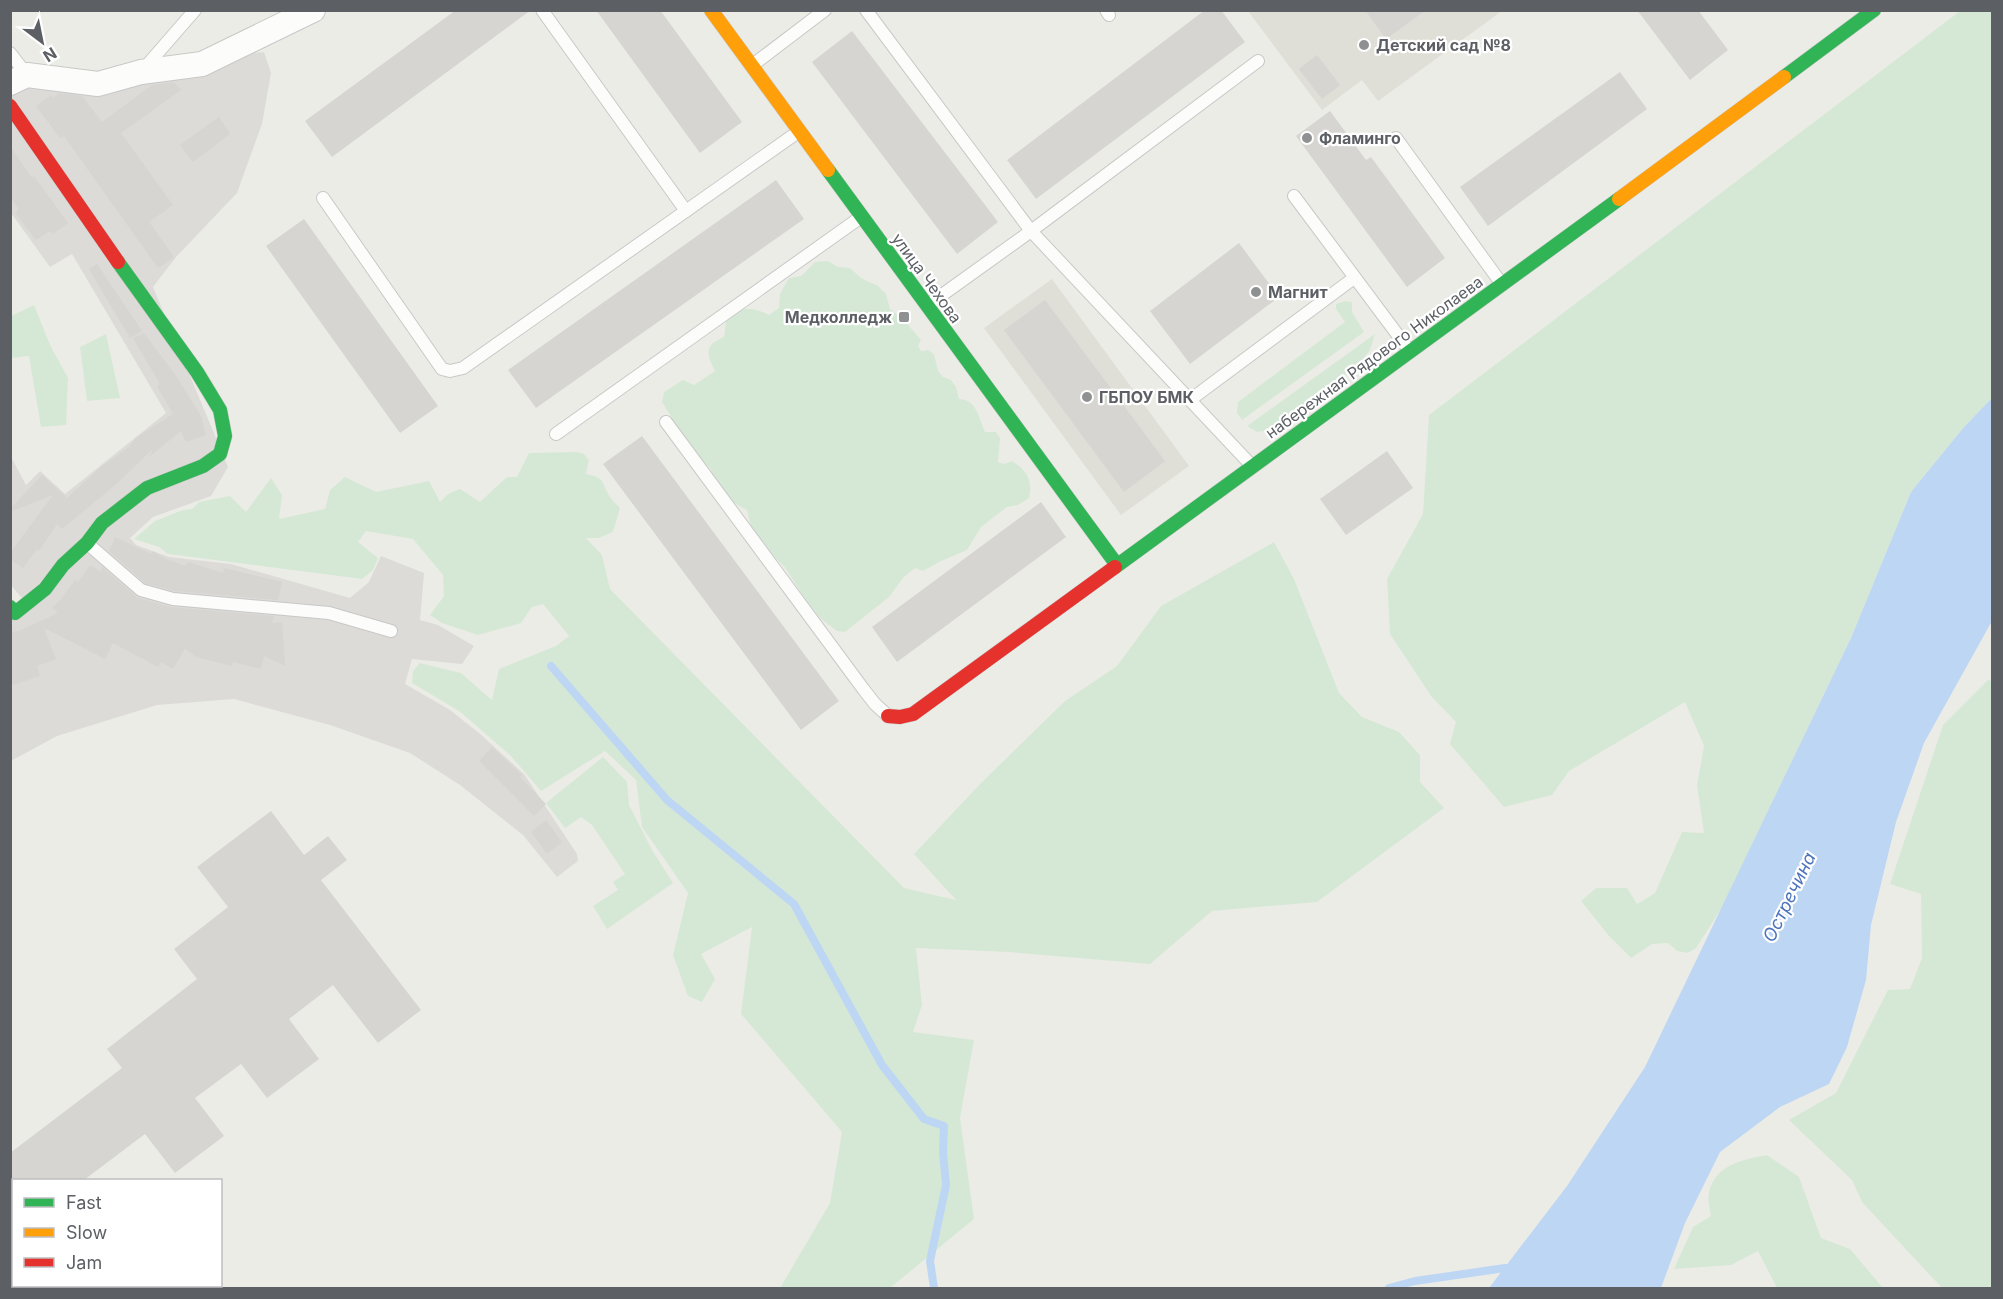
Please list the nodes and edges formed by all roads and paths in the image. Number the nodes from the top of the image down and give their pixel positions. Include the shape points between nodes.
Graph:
1 (195, 10) edge
2 (313, 10) edge
3 (542, 10) edge
4 (711, 10) edge
5 (825, 10) edge
6 (866, 10) edge
7 (1874, 10) edge
8 (10, 53) edge
9 (1258, 61) dead end
10 (752, 66) junction
11 (141, 72) junction
12 (19, 79) edge
13 (10, 106) edge
14 (799, 131) junction
15 (1396, 138) dead end
16 (1294, 196) dead end
17 (322, 198) dead end
18 (686, 211) junction
19 (862, 216) junction
20 (1031, 231) junction
21 (1354, 278) junction
22 (1502, 284) junction
23 (927, 306) junction
24 (1410, 351) junction
25 (1190, 400) junction
26 (666, 422) dead end
27 (556, 434) dead end
28 (1253, 466) junction
29 (87, 543) junction
30 (1117, 565) junction
31 (13, 610) edge
32 (391, 632) dead end
33 (888, 716) joint

1 - 11 lane
2 - 11 street via 202,64
3 - 18 lane
4 - 10 street, улица Чехова
5 - 10 lane
6 - 20 lane
7 - 22 street, набережная Рядового Николаева
8 - 12 lane
9 - 20 lane
10 - 14 street, улица Чехова
11 - 12 street via 98,84
13 - 29 street via 197,372 220,410 225,436 220,454 203,466 147,488 102,524
14 - 18 lane
14 - 19 street, улица Чехова
15 - 22 lane
16 - 21 lane
17 - 18 lane via 442,369 450,371 463,368
19 - 23 street, улица Чехова
19 - 27 lane
20 - 23 lane
20 - 25 lane
21 - 24 lane
21 - 25 lane
22 - 24 street, набережная Рядового Николаева
23 - 30 street, улица Чехова
24 - 28 street, набережная Рядового Николаева
25 - 28 lane
26 - 33 lane via 864,690
28 - 30 street, набережная Рядового Николаева
29 - 31 street via 45,589
29 - 32 lane via 141,590 183,600 329,613
30 - 33 street, набережная Рядового Николаева via 913,714

